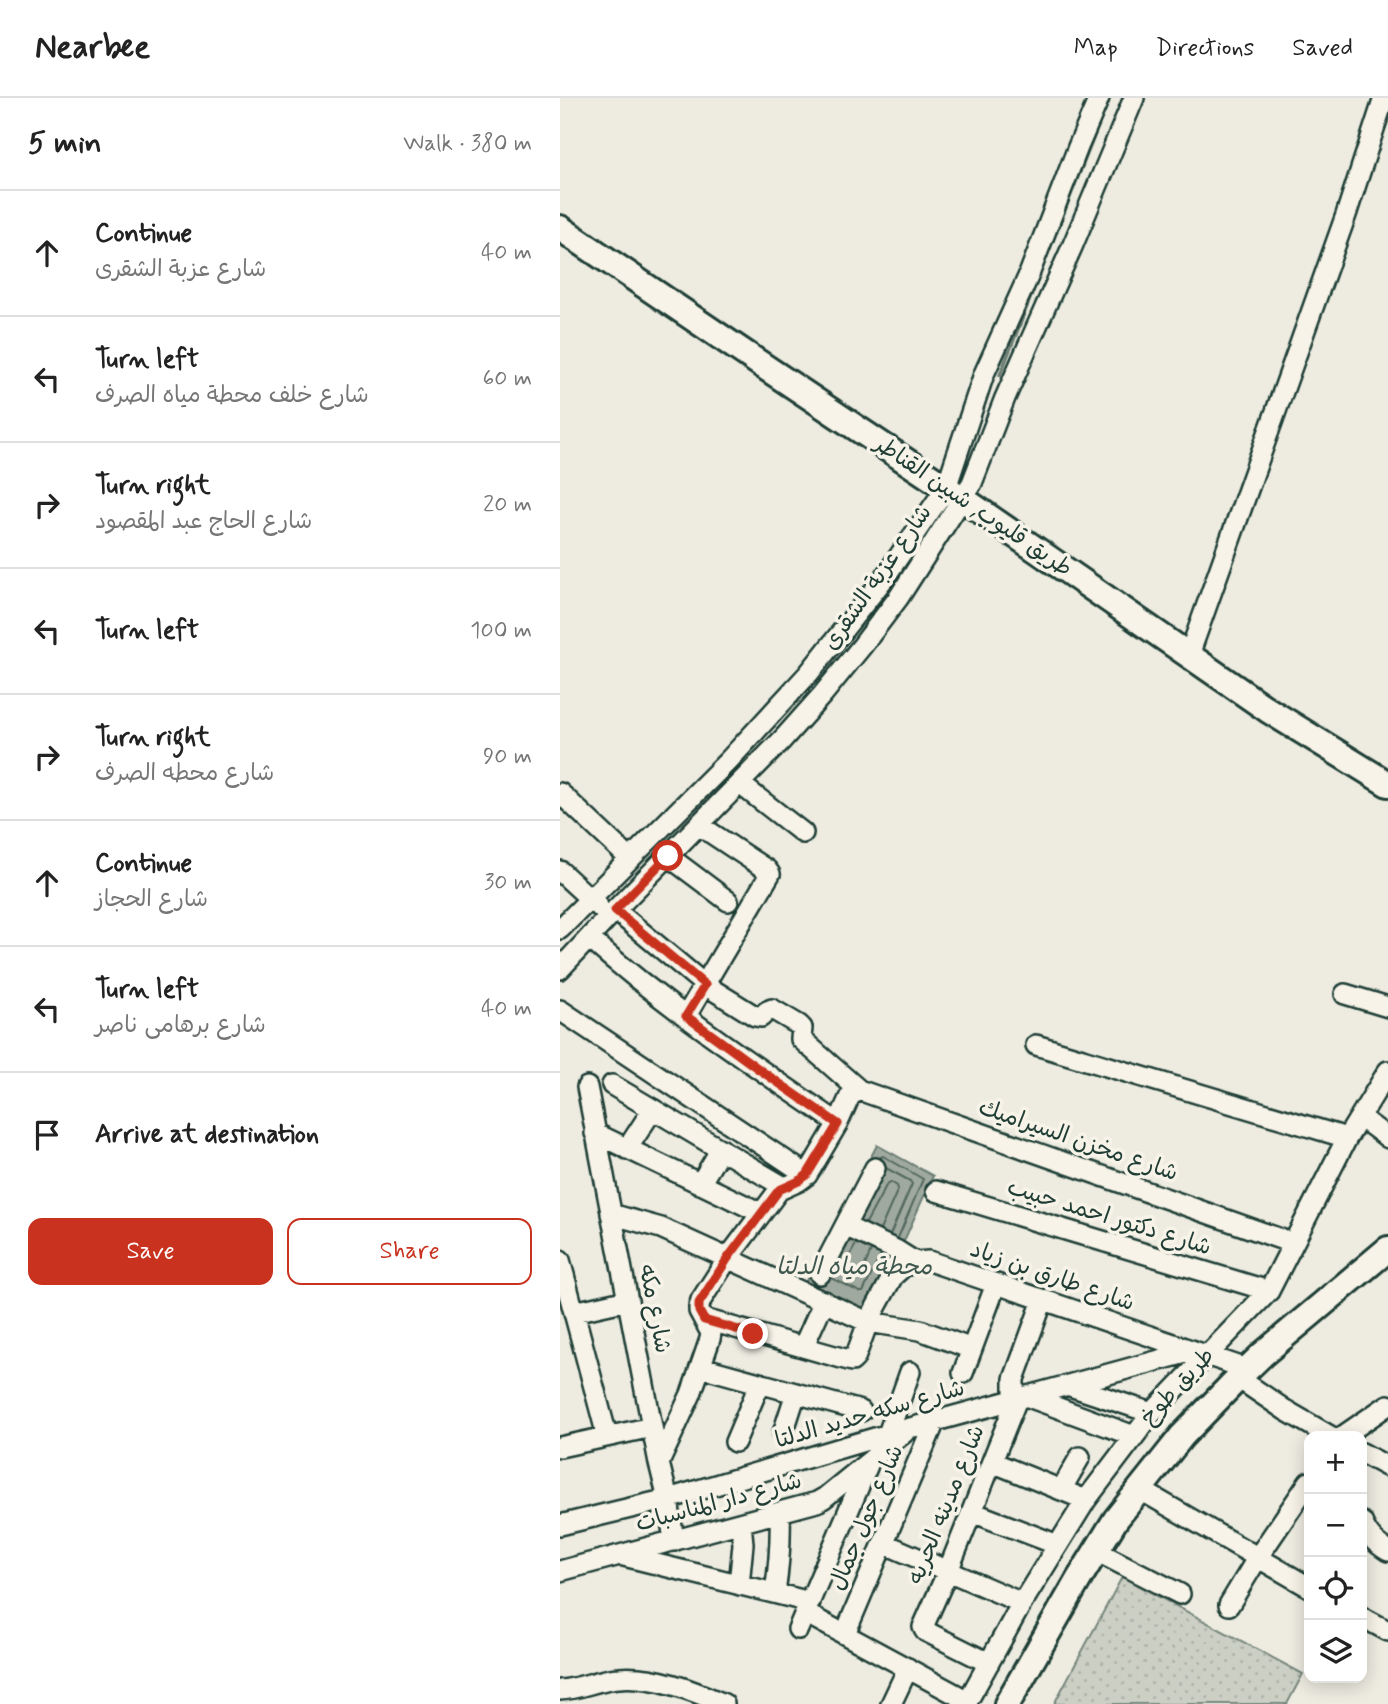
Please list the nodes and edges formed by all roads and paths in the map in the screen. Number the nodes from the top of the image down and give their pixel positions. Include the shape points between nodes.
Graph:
1 (1099, 98) edge
2 (1133, 98) edge
3 (1384, 98) edge
4 (560, 228) edge
5 (955, 494) junction
6 (1189, 655) junction
7 (740, 783) junction
8 (1388, 785) edge
9 (560, 793) edge
10 (699, 825) junction
11 (803, 833) dead end
12 (668, 856) junction
13 (630, 859) junction
14 (560, 871) edge
15 (590, 899) junction
16 (729, 901) dead end
17 (612, 914) junction
18 (560, 929) edge
19 (589, 938) junction
20 (560, 969) edge
21 (705, 985) junction
22 (1345, 994) dead end
23 (1388, 1007) edge
24 (560, 1010) edge
25 (686, 1016) junction
26 (1036, 1045) dead end
27 (1387, 1076) edge
28 (612, 1085) dead end
29 (586, 1087) dead end
30 (854, 1093) junction
31 (653, 1109) junction
32 (1360, 1117) junction
33 (838, 1124) junction
34 (595, 1133) junction
35 (1347, 1138) junction
36 (1388, 1138) edge
37 (627, 1149) junction
38 (721, 1149) junction
39 (875, 1168) dead end
40 (807, 1175) junction
41 (700, 1184) junction
42 (784, 1186) junction
43 (936, 1191) dead end
44 (761, 1213) junction
45 (611, 1214) junction
46 (845, 1226) junction
47 (1292, 1243) junction
48 (1388, 1249) edge
49 (728, 1258) junction
50 (560, 1260) edge
51 (915, 1262) junction
52 (820, 1274) dead end
53 (996, 1284) junction
54 (1269, 1291) junction
55 (628, 1300) junction
56 (1043, 1300) junction
57 (824, 1301) junction
58 (574, 1312) junction
59 (704, 1320) junction
60 (868, 1322) junction
61 (803, 1348) junction
62 (972, 1349) junction
63 (1200, 1354) junction
64 (701, 1367) junction
65 (911, 1372) dead end
66 (962, 1373) dead end
67 (1243, 1373) junction
68 (760, 1383) junction
69 (1067, 1385) junction
70 (796, 1393) junction
71 (1019, 1398) junction
72 (1388, 1405) edge
73 (860, 1411) dead end
74 (1152, 1413) junction
75 (935, 1421) junction
76 (652, 1427) junction
77 (910, 1428) junction
78 (1321, 1431) edge
79 (1350, 1431) edge
80 (783, 1433) dead end
81 (888, 1434) junction
82 (607, 1436) junction
83 (1134, 1436) junction
84 (735, 1442) dead end
85 (560, 1447) edge
86 (1367, 1456) edge
87 (1080, 1457) dead end
88 (870, 1461) junction
89 (992, 1462) junction
90 (659, 1463) junction
91 (1388, 1467) edge
92 (1139, 1489) junction
93 (1304, 1489) edge
94 (1061, 1490) junction
95 (668, 1499) junction
96 (1086, 1500) junction
97 (972, 1512) junction
98 (780, 1513) junction
99 (741, 1523) junction
100 (560, 1525) edge
101 (1367, 1532) edge
102 (674, 1541) junction
103 (883, 1543) junction
104 (1058, 1545) junction
105 (1388, 1550) edge
106 (1096, 1551) junction
107 (621, 1555) junction
108 (1258, 1557) junction
109 (948, 1571) junction
110 (560, 1572) edge
111 (739, 1584) junction
112 (1304, 1584) edge
113 (775, 1593) junction
114 (1180, 1594) dead end
115 (1022, 1603) junction
116 (1229, 1605) dead end
117 (804, 1614) junction
118 (1367, 1620) edge
119 (1388, 1631) edge
120 (845, 1634) junction
121 (989, 1663) junction
122 (908, 1668) junction
123 (560, 1690) edge
124 (560, 1700) edge
125 (967, 1702) edge
126 (697, 1704) edge
127 (724, 1704) edge
128 (891, 1704) edge
129 (1007, 1704) edge

1 - 5 street, شارع عزبة الشقرى via 984,374
2 - 5 street, شارع عزبة الشقرى via 979,467
3 - 6 street
4 - 5 main road, طريق قليوب, شبين القناطر
5 - 6 main road, طريق قليوب, شبين القناطر
5 - 7 street, شارع عزبة الشقرى via 899,597 815,703
5 - 13 street, شارع عزبة الشقرى via 809,673
6 - 8 main road, طريق قليوب, شبين القناطر
7 - 10 street, شارع عزبة الشقرى
7 - 11 street
9 - 13 street
10 - 12 street, شارع عزبة الشقرى
10 - 21 street via 770,874
12 - 16 street
12 - 17 street, شارع عزبة الشقرى
13 - 15 street, شارع عزبة الشقرى
14 - 15 street
15 - 17 street
15 - 18 street, شارع عزبة الشقرى
17 - 19 street, شارع عزبة الشقرى
17 - 21 street
19 - 20 street, شارع عزبة الشقرى
19 - 25 street
21 - 25 street
21 - 30 street via 755,1016 772,1009 799,1025 801,1039
22 - 23 street
24 - 40 street
25 - 33 street
26 - 35 street
27 - 32 street, طريق طوخ
28 - 31 street
29 - 34 street, شارع مكه
30 - 33 street
30 - 47 street, شارع مخزن السيراميك
31 - 37 street
31 - 38 street
32 - 35 street, طريق طوخ
32 - 36 street
33 - 40 street
34 - 37 street
34 - 45 street, شارع مكه
35 - 47 street, طريق طوخ
37 - 41 street
38 - 41 street
38 - 42 street
39 - 46 street
40 - 42 street
41 - 44 street
42 - 44 street
43 - 54 street, شارع دكتور احمد حبيب
44 - 49 street
45 - 49 street via 660,1228
45 - 55 street, شارع مكه
46 - 51 street
46 - 52 street
47 - 54 street, طريق طوخ
48 - 67 main road, طريق طوخ
49 - 57 street
49 - 59 street via 699,1303
50 - 58 street
51 - 53 street, شارع طارق بن زياد via 929,1261
51 - 60 street via 894,1276
53 - 56 street, شارع طارق بن زياد
53 - 62 street
54 - 63 street, طريق طوخ
55 - 58 street
55 - 76 street, شارع مكه
56 - 63 street, شارع طارق بن زياد
56 - 71 street, شارع مدينه الحريه via 1014,1379
57 - 60 street
57 - 61 street
58 - 82 street
59 - 61 street
59 - 64 street via 711,1336
60 - 61 street via 852,1361
60 - 62 street via 920,1330
62 - 66 street
63 - 67 street, شارع طارق بن زياد
63 - 69 street, شارع سكه حديد الدلتا
63 - 74 street, طريق طوخ
64 - 68 street
64 - 90 street
65 - 81 street
67 - 78 street, شارع طارق بن زياد via 1285,1410
67 - 92 main road, طريق طوخ
68 - 70 street
68 - 84 street
69 - 71 street, شارع سكه حديد الدلتا
69 - 74 street
70 - 73 street
70 - 80 street
71 - 75 street, شارع سكه حديد الدلتا
71 - 83 street
71 - 89 street, شارع مدينه الحريه
72 - 79 street
74 - 83 street, طريق طوخ
75 - 77 street, شارع سكه حديد الدلتا
75 - 103 street, شارع جول جمال
76 - 82 street
76 - 90 street, شارع مكه
77 - 81 street, شارع سكه حديد الدلتا
77 - 88 street, شارع دار المناسبات
81 - 95 street, شارع سكه حديد الدلتا
82 - 85 street
83 - 96 street, طريق طوخ
86 - 91 street
87 - 94 street
88 - 98 street, شارع دار المناسبات via 824,1498
88 - 117 street
89 - 94 street
89 - 97 street, شارع مدينه الحريه
90 - 95 street, شارع مكه
92 - 106 main road, طريق طوخ
92 - 108 street
93 - 108 street
94 - 96 street
95 - 100 street, شارع سكه حديد الدلتا
95 - 102 street, شارع مكه
96 - 104 street, طريق طوخ
97 - 104 street
97 - 109 street, شارع مدينه الحريه
98 - 99 street, شارع دار المناسبات
98 - 113 street
99 - 102 street, شارع دار المناسبات
99 - 111 street
101 - 105 street via 1375,1544
102 - 107 street, شارع دار المناسبات
103 - 109 street
103 - 120 street, شارع جول جمال
104 - 115 street, طريق طوخ
106 - 114 street
106 - 129 main road, طريق طوخ
107 - 110 street, شارع دار المناسبات
107 - 111 street
108 - 112 street
108 - 116 street
109 - 115 street
109 - 121 street, شارع مدينه الحريه via 923,1629
111 - 113 street
113 - 117 street
115 - 121 street, طريق طوخ
117 - 120 street
118 - 119 street
120 - 122 street
121 - 125 street, طريق طوخ
122 - 125 street
122 - 128 street
123 - 127 street via 618,1678 644,1680
124 - 126 street via 614,1690 673,1696

